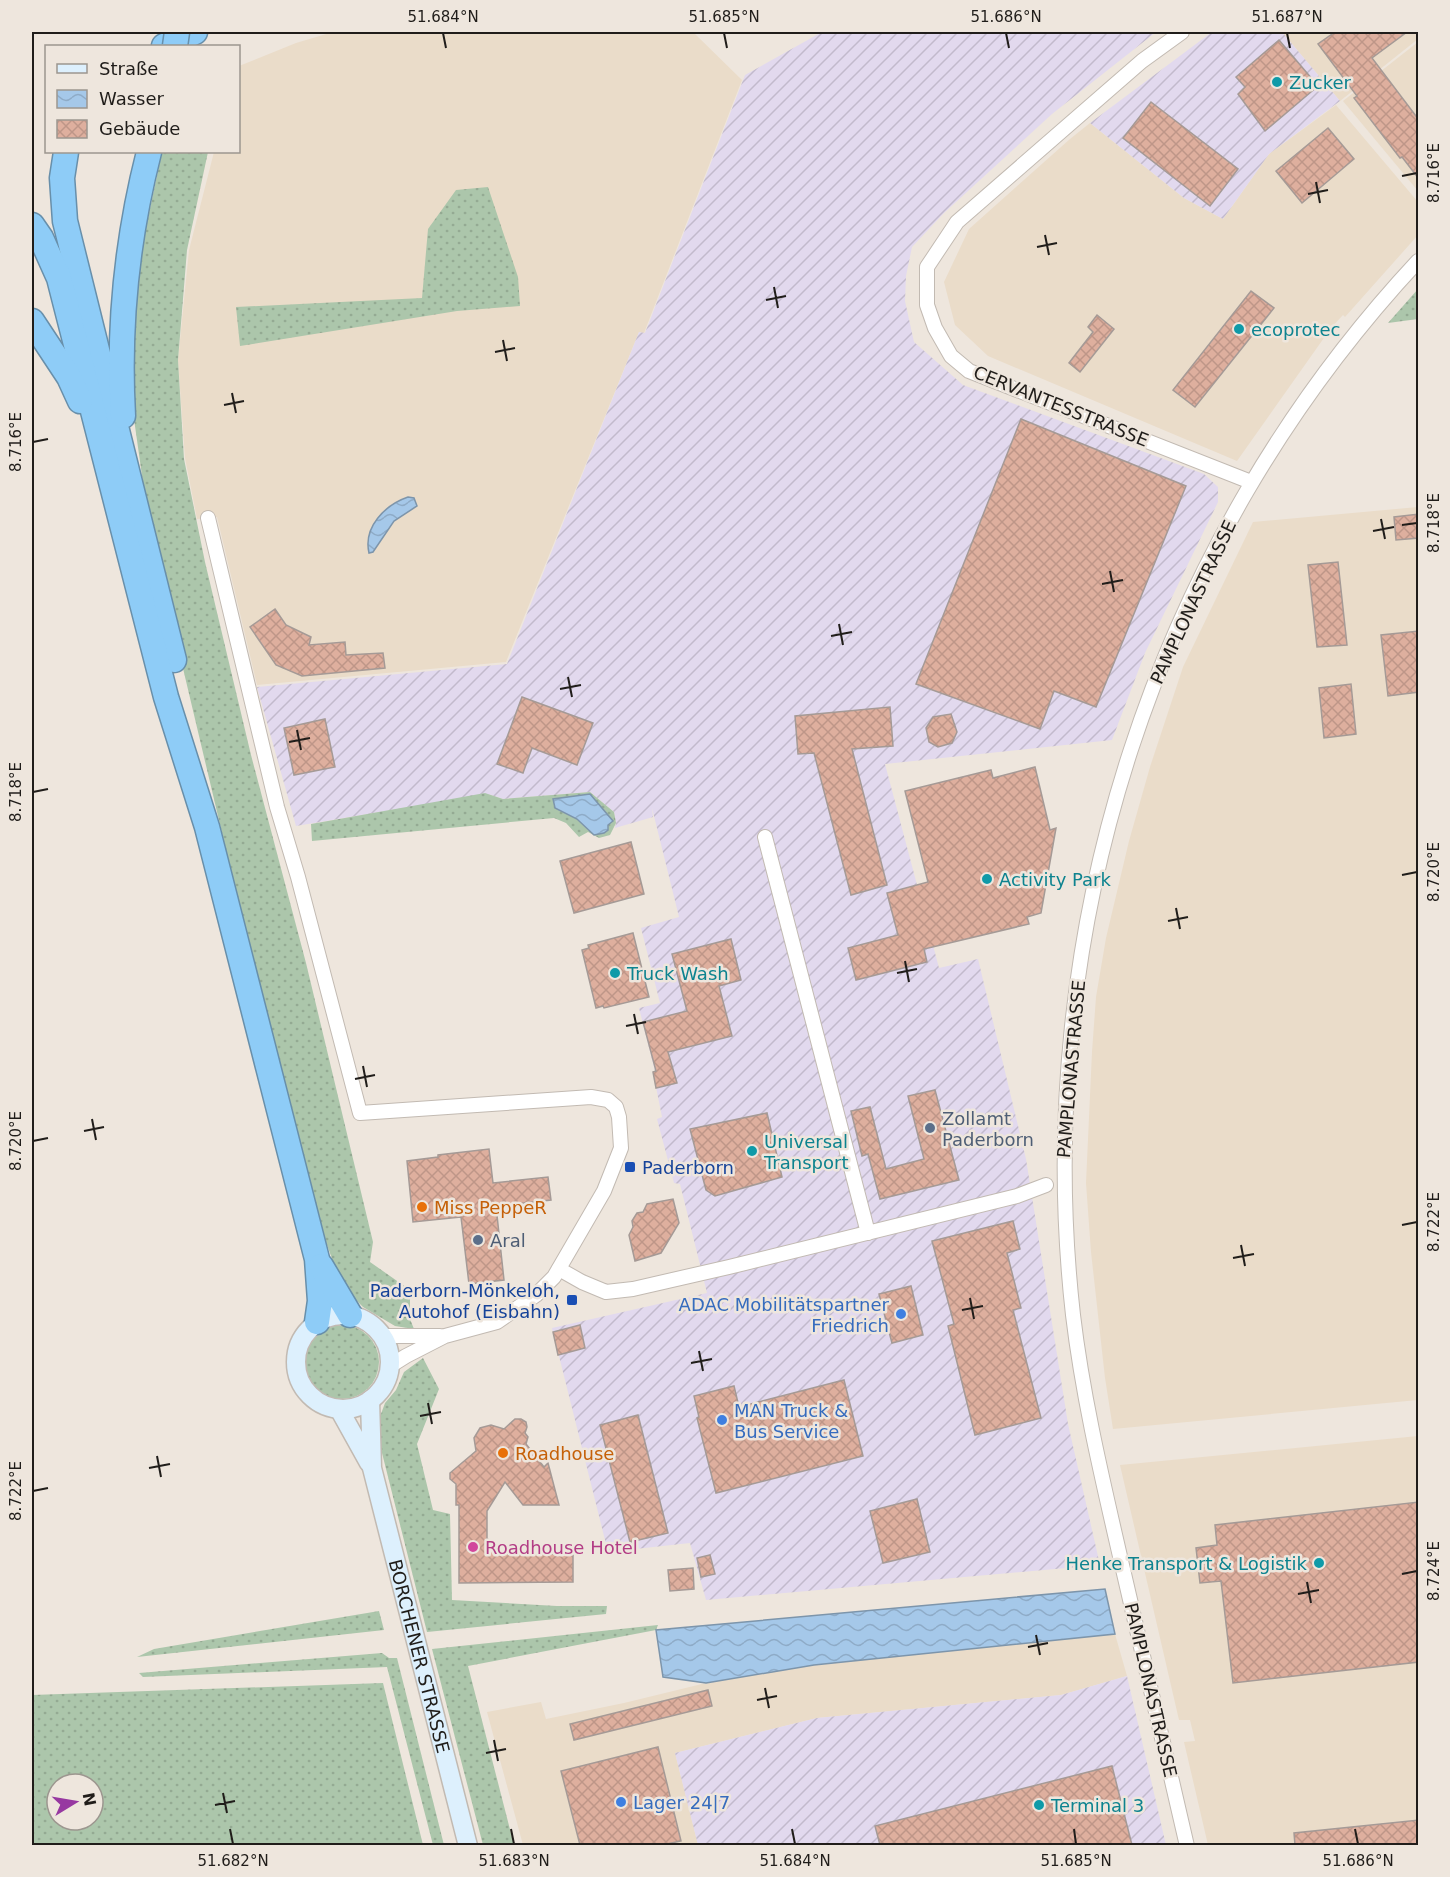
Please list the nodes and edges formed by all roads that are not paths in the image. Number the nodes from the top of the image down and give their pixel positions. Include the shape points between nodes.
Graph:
1 (195, 32) edge
2 (1182, 32) edge
3 (166, 45) edge
4 (66, 153) edge
5 (149, 153) edge
6 (32, 225) edge
7 (1419, 261) edge
8 (32, 321) edge
9 (126, 466) junction
10 (1251, 482) junction
11 (114, 492) junction
12 (208, 518) dead end
13 (207, 827) junction
14 (765, 837) dead end
15 (1046, 1185) dead end
16 (868, 1233) junction
17 (317, 1258) junction
18 (559, 1269) junction
19 (350, 1315) junction
20 (317, 1322) junction
21 (383, 1336) junction
22 (445, 1336) junction
23 (390, 1366) junction
24 (370, 1400) junction
25 (339, 1409) junction
26 (372, 1468) junction
27 (468, 1845) edge
28 (1187, 1845) edge

1 - 3 highway
2 - 10 street, CERVANTESSTRASSE via 1142,61 957,222 927,267 927,305 951,356 969,371
4 - 9 highway via 62,178 65,221
5 - 9 highway via 129,252 123,318
6 - 11 highway via 59,278
7 - 10 street, PAMPLONASTRASSE via 1350,340
8 - 11 highway via 69,377
9 - 13 highway via 183,693
10 - 28 street, PAMPLONASTRASSE via 1204,568 1163,660 1123,774 1085,934 1073,1013 1066,1107 1064,1186 1073,1316 1082,1380
11 - 13 highway via 166,697
12 - 18 street via 277,807 360,1113 591,1097 608,1100 616,1107 621,1148 604,1191
13 - 17 highway
14 - 16 street
15 - 16 street via 1017,1196
16 - 18 street via 606,1292
17 - 19 highway
17 - 20 highway
18 - 22 street via 536,1295 497,1322
19 - 20 main road via 339,1314
19 - 21 main road via 369,1322
20 - 25 main road via 298,1344 297,1373 312,1398
21 - 22 street
21 - 23 main road
22 - 23 street
23 - 24 main road via 380,1391
24 - 25 main road via 361,1406
24 - 26 main road, BORCHENER STRASSE
25 - 26 main road, BORCHENER STRASSE
26 - 27 main road, BORCHENER STRASSE

